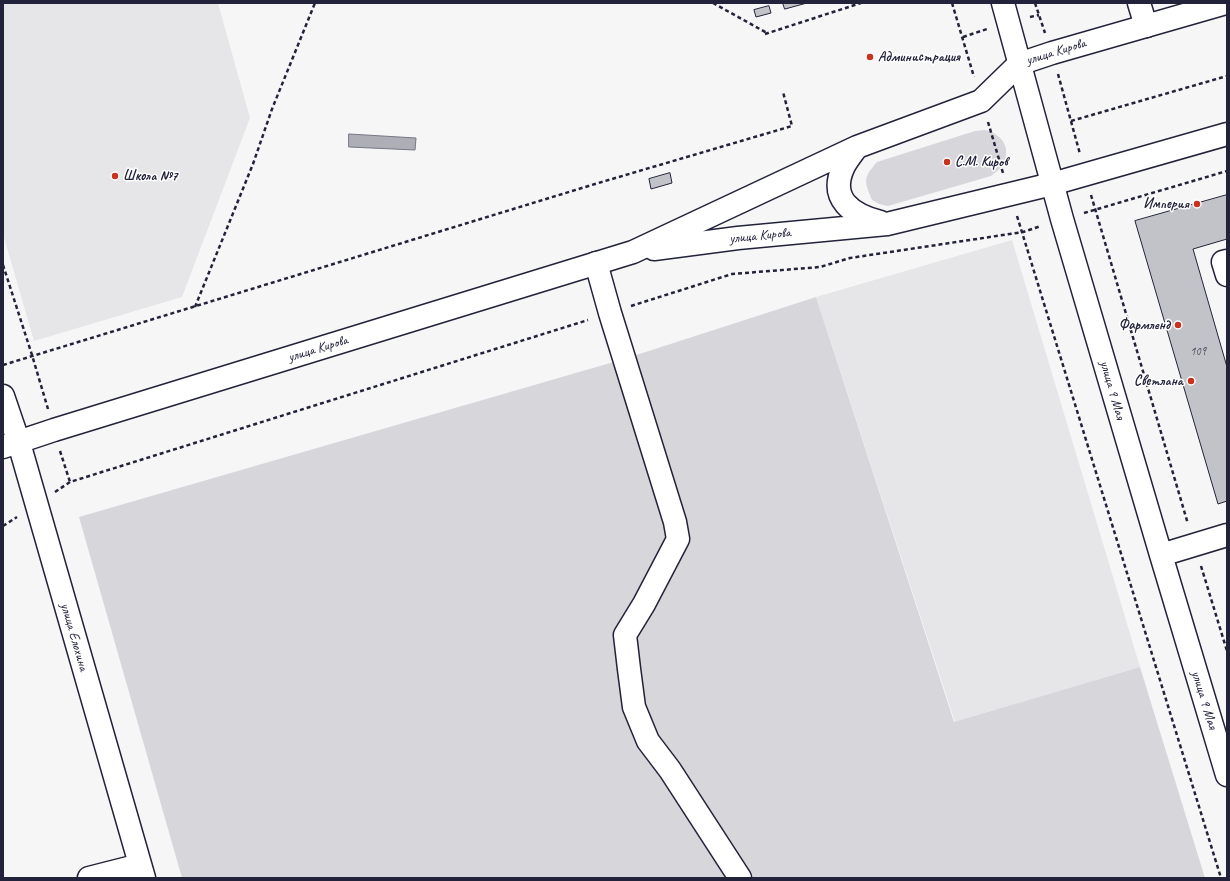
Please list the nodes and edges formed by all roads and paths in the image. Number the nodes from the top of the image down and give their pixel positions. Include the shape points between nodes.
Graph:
1 (315, 3) edge
2 (713, 3) edge
3 (861, 3) edge
4 (952, 3) edge
5 (1003, 3) edge
6 (1035, 3) edge
7 (1139, 3) edge
8 (1226, 3) edge
9 (1146, 26) junction
10 (1052, 53) junction
11 (1019, 64) junction
12 (1227, 76) edge
13 (783, 92) dead end
14 (981, 100) junction
15 (1071, 121) junction
16 (1227, 134) edge
17 (857, 147) junction
18 (1086, 175) junction
19 (1052, 184) junction
20 (1010, 195) junction
21 (886, 224) junction
22 (633, 252) junction
23 (1227, 261) edge
24 (596, 263) junction
25 (3, 265) edge
26 (1227, 275) edge
27 (195, 307) junction
28 (32, 356) junction
29 (3, 366) edge
30 (3, 396) edge
31 (54, 430) junction
32 (11, 445) edge
33 (70, 482) dead end
34 (1227, 535) edge
35 (1194, 544) junction
36 (1160, 555) junction
37 (1227, 651) edge
38 (1227, 775) edge
39 (142, 872) edge
40 (89, 878) edge
41 (740, 878) edge
42 (1221, 878) edge

1 - 27 path
2 - 3 path via 766,33
4 - 14 path
5 - 11 main road, улица 9 Мая
6 - 10 path
7 - 9 main road
8 - 9 main road, улица Кирова
9 - 10 main road, улица Кирова
10 - 11 main road, улица Кирова
10 - 15 path
11 - 14 main road, улица Кирова
11 - 19 main road, улица 9 Мая
12 - 15 path
13 - 27 path via 792,126
14 - 17 main road, улица Кирова
14 - 20 path
15 - 18 path
16 - 18 main road, улица Кирова
17 - 21 main road, улица Кирова via 843,166 839,180 840,193 844,203 855,213
17 - 22 main road, улица Кирова
18 - 19 main road, улица Кирова
18 - 35 path
19 - 20 main road, улица Кирова
19 - 36 main road, улица 9 Мая
20 - 21 main road, улица Кирова
20 - 42 path
21 - 22 main road, улица Кирова via 738,238
22 - 24 main road, улица Кирова
23 - 26 main road via 1223,262
24 - 31 main road, улица Кирова
24 - 41 main road via 675,522 678,540 625,635 634,707 648,741 670,770
25 - 28 path
27 - 28 path
28 - 29 path
28 - 31 path
30 - 32 main road, улица Елохина
31 - 32 main road, улица Кирова
31 - 33 path
32 - 39 main road, улица Елохина
34 - 35 main road
35 - 36 main road
35 - 37 path
36 - 38 main road, улица 9 Мая
39 - 40 main road

